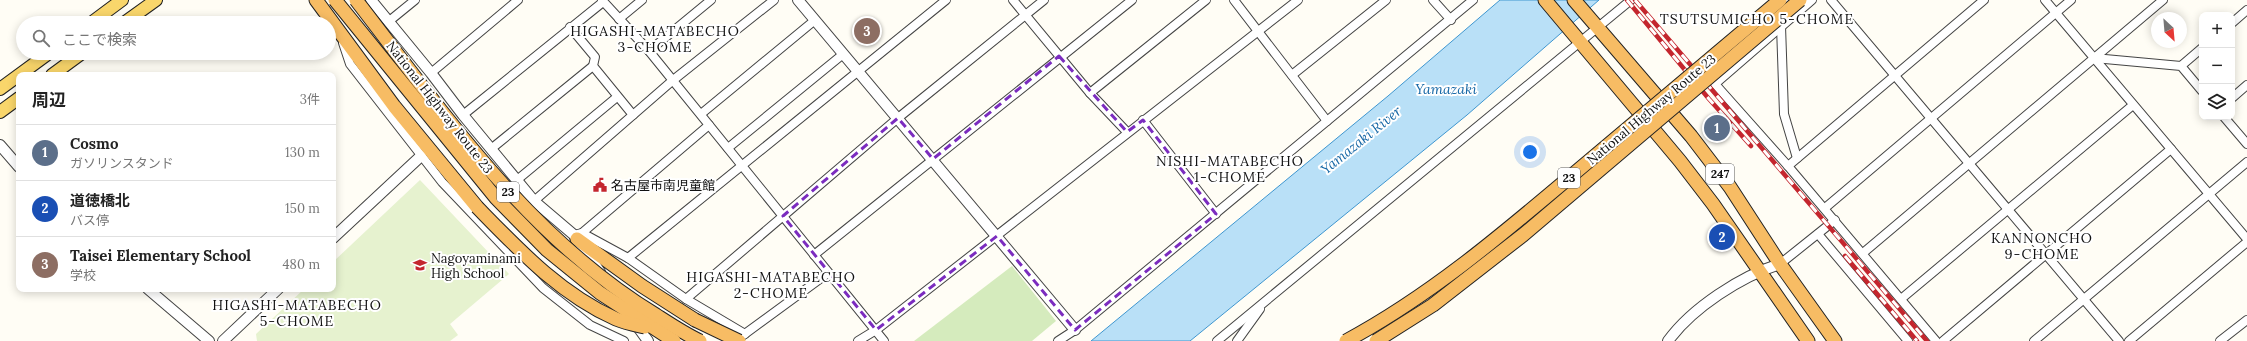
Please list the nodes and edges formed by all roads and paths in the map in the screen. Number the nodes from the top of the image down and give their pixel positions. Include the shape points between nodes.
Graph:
1 (122, 0) edge
2 (156, 0) edge
3 (316, 0) edge
4 (335, 0) edge
5 (356, 0) edge
6 (371, 0) edge
7 (415, 0) edge
8 (642, 0) edge
9 (711, 0) edge
10 (774, 0) edge
11 (798, 0) edge
12 (946, 0) edge
13 (1013, 0) edge
14 (1044, 0) edge
15 (1132, 0) edge
16 (1206, 0) edge
17 (1234, 0) edge
18 (1298, 0) edge
19 (1386, 0) edge
20 (1433, 0) edge
21 (1473, 0) edge
22 (1545, 0) edge
23 (1574, 0) edge
24 (1631, 0) edge
25 (1780, 0) edge
26 (1800, 0) edge
27 (1812, 0) edge
28 (1831, 0) edge
29 (1984, 0) edge
30 (2045, 0) edge
31 (2071, 0) edge
32 (2163, 0) edge
33 (603, 1) edge
34 (513, 2) edge
35 (2247, 10) edge
36 (2056, 13) junction
37 (1025, 15) junction
38 (100, 16) edge
39 (134, 16) edge
40 (328, 16) edge
41 (618, 19) junction
42 (815, 20) junction
43 (1451, 20) junction
44 (2235, 20) edge
45 (388, 22) junction
46 (1593, 23) junction
47 (336, 26) edge
48 (1781, 26) junction
49 (570, 27) junction
50 (339, 30) junction
51 (1258, 31) junction
52 (1578, 38) junction
53 (649, 51) junction
54 (2199, 51) edge
55 (842, 55) junction
56 (1060, 56) junction
57 (2094, 58) junction
58 (39, 60) edge
59 (72, 60) edge
60 (593, 66) junction
61 (2181, 66) junction
62 (23, 72) edge
63 (56, 72) edge
64 (857, 72) junction
65 (431, 73) junction
66 (1292, 75) junction
67 (1894, 75) junction
68 (16, 77) edge
69 (672, 81) junction
70 (2247, 85) edge
71 (2199, 87) edge
72 (0, 89) edge
73 (1090, 93) junction
74 (2235, 95) edge
75 (617, 97) junction
76 (16, 100) edge
77 (2133, 105) junction
78 (0, 112) edge
79 (701, 114) junction
80 (633, 115) junction
81 (463, 116) junction
82 (898, 118) junction
83 (1931, 118) junction
84 (1143, 120) junction
85 (2227, 120) edge
86 (1327, 122) junction
87 (709, 125) junction
88 (1127, 132) junction
89 (2247, 144) edge
90 (0, 145) edge
91 (728, 148) junction
92 (491, 149) junction
93 (2171, 150) junction
94 (421, 156) junction
95 (1797, 158) junction
96 (933, 159) junction
97 (2247, 162) edge
98 (16, 164) edge
99 (1969, 164) junction
100 (742, 166) junction
101 (1788, 166) junction
102 (517, 180) junction
103 (2209, 194) junction
104 (534, 201) junction
105 (1825, 208) junction
106 (2008, 210) junction
107 (1216, 214) junction
108 (782, 216) junction
109 (1835, 220) junction
110 (1818, 234) junction
111 (336, 235) edge
112 (578, 236) junction
113 (997, 236) junction
114 (2247, 241) edge
115 (1863, 253) junction
116 (814, 255) junction
117 (2046, 255) junction
118 (628, 258) junction
119 (1780, 264) junction
120 (1758, 271) junction
121 (828, 273) junction
122 (151, 292) edge
123 (275, 292) edge
124 (686, 299) junction
125 (1901, 299) junction
126 (2084, 300) junction
127 (1264, 302) junction
128 (2247, 320) edge
129 (876, 330) junction
130 (1075, 330) junction
131 (656, 331) junction
132 (742, 337) edge
133 (208, 341) edge
134 (223, 341) edge
135 (624, 341) edge
136 (648, 341) edge
137 (674, 341) edge
138 (700, 341) edge
139 (735, 341) edge
140 (858, 341) edge
141 (884, 341) edge
142 (1058, 341) edge
143 (1216, 341) edge
144 (1236, 341) edge
145 (1346, 341) edge
146 (1376, 341) edge
147 (1670, 341) edge
148 (1808, 341) edge
149 (1835, 341) edge
150 (1908, 341) edge
151 (1936, 341) edge
152 (1943, 341) edge
153 (2034, 341) edge
154 (2119, 341) edge
155 (2129, 341) edge
156 (2220, 341) edge

1 - 38 main road
2 - 39 main road
3 - 40 highway
4 - 131 highway, National Highway Route 23 / 23, bridge via 506,209 547,250 600,292
5 - 138 highway, National Highway Route 23 / 23, bridge via 483,163 546,231 598,276
6 - 45 street
7 - 45 street
8 - 41 street
9 - 53 street
10 - 69 street
11 - 42 street
12 - 64 street
13 - 37 street
14 - 37 street
15 - 56 street
16 - 73 street
17 - 51 street
18 - 51 street
19 - 66 street
20 - 43 street
21 - 43 street
22 - 52 highway, 247
23 - 46 highway, 247
24 - 46 street
25 - 145 highway, National Highway Route 23 / 23, bridge via 1513,225 1436,286 1387,319
26 - 146 highway, National Highway Route 23 / 23, bridge via 1523,235 1433,305
27 - 48 street
28 - 67 street
29 - 67 street
30 - 36 street
31 - 36 street
32 - 57 street
33 - 41 street
33 - 49 street
34 - 65 street
35 - 44 street
36 - 57 street
36 - 83 street
37 - 56 street
37 - 82 street
41 - 53 street
42 - 55 street
42 - 79 street
43 - 86 street
45 - 65 street
46 - 52 street
46 - 119 highway, 247 via 1700,148 1730,187
47 - 50 highway
48 - 95 street via 1784,114
48 - 101 street via 1715,84
49 - 60 street via 595,57
49 - 81 street
50 - 94 street via 350,64
50 - 131 highway, bridge via 394,106 477,207 549,278 616,319
51 - 66 street
51 - 84 street
52 - 120 highway, 247 via 1680,161 1713,204
52 - 127 street
53 - 69 street
54 - 61 street
55 - 64 street
55 - 91 street
56 - 73 street
56 - 96 street
57 - 61 street
57 - 77 street
57 - 99 street
58 - 62 main road
59 - 63 main road
60 - 75 street
60 - 92 street
61 - 71 street
64 - 82 street
64 - 100 street
65 - 81 street
66 - 86 street
67 - 83 street
67 - 95 street
68 - 72 main road
69 - 79 street
69 - 80 street
70 - 74 street
73 - 88 street
75 - 80 street
75 - 102 street
76 - 78 main road
77 - 93 street
77 - 106 street
79 - 87 street
80 - 104 street
81 - 92 street
82 - 96 street
82 - 108 street
83 - 99 street
83 - 105 street
84 - 88 street
84 - 107 street
85 - 89 street
86 - 107 street
87 - 91 street
87 - 112 street
88 - 113 street
90 - 98 street
91 - 100 street
92 - 102 street
93 - 103 street
93 - 117 street
94 - 111 street
94 - 135 street via 442,182 542,288 590,325
95 - 101 street
96 - 113 street
96 - 116 street
97 - 103 street
99 - 106 street
99 - 115 street
100 - 108 street
100 - 118 street
101 - 105 street
102 - 104 street
103 - 114 street
103 - 126 street
104 - 112 street
105 - 109 street
106 - 117 street
106 - 125 street
107 - 130 street
108 - 116 street
108 - 124 street
109 - 110 street
109 - 115 street
110 - 119 street
110 - 150 street
112 - 118 street
112 - 132 highway, bridge via 642,286 695,320
112 - 136 street
113 - 129 street
113 - 130 street
114 - 155 street
115 - 125 street
116 - 121 street
117 - 126 street
117 - 152 street
118 - 124 street
119 - 120 street
119 - 149 highway, 247
120 - 147 street via 1708,303 1678,328
120 - 148 highway, 247
121 - 129 street
121 - 132 street
122 - 133 street
123 - 134 street
124 - 132 street
125 - 151 street
126 - 153 street
126 - 154 street
127 - 143 street
127 - 144 street
128 - 156 street
129 - 140 street
129 - 141 street
130 - 142 street
131 - 137 highway, National Highway Route 23 / 23, bridge
132 - 139 street

